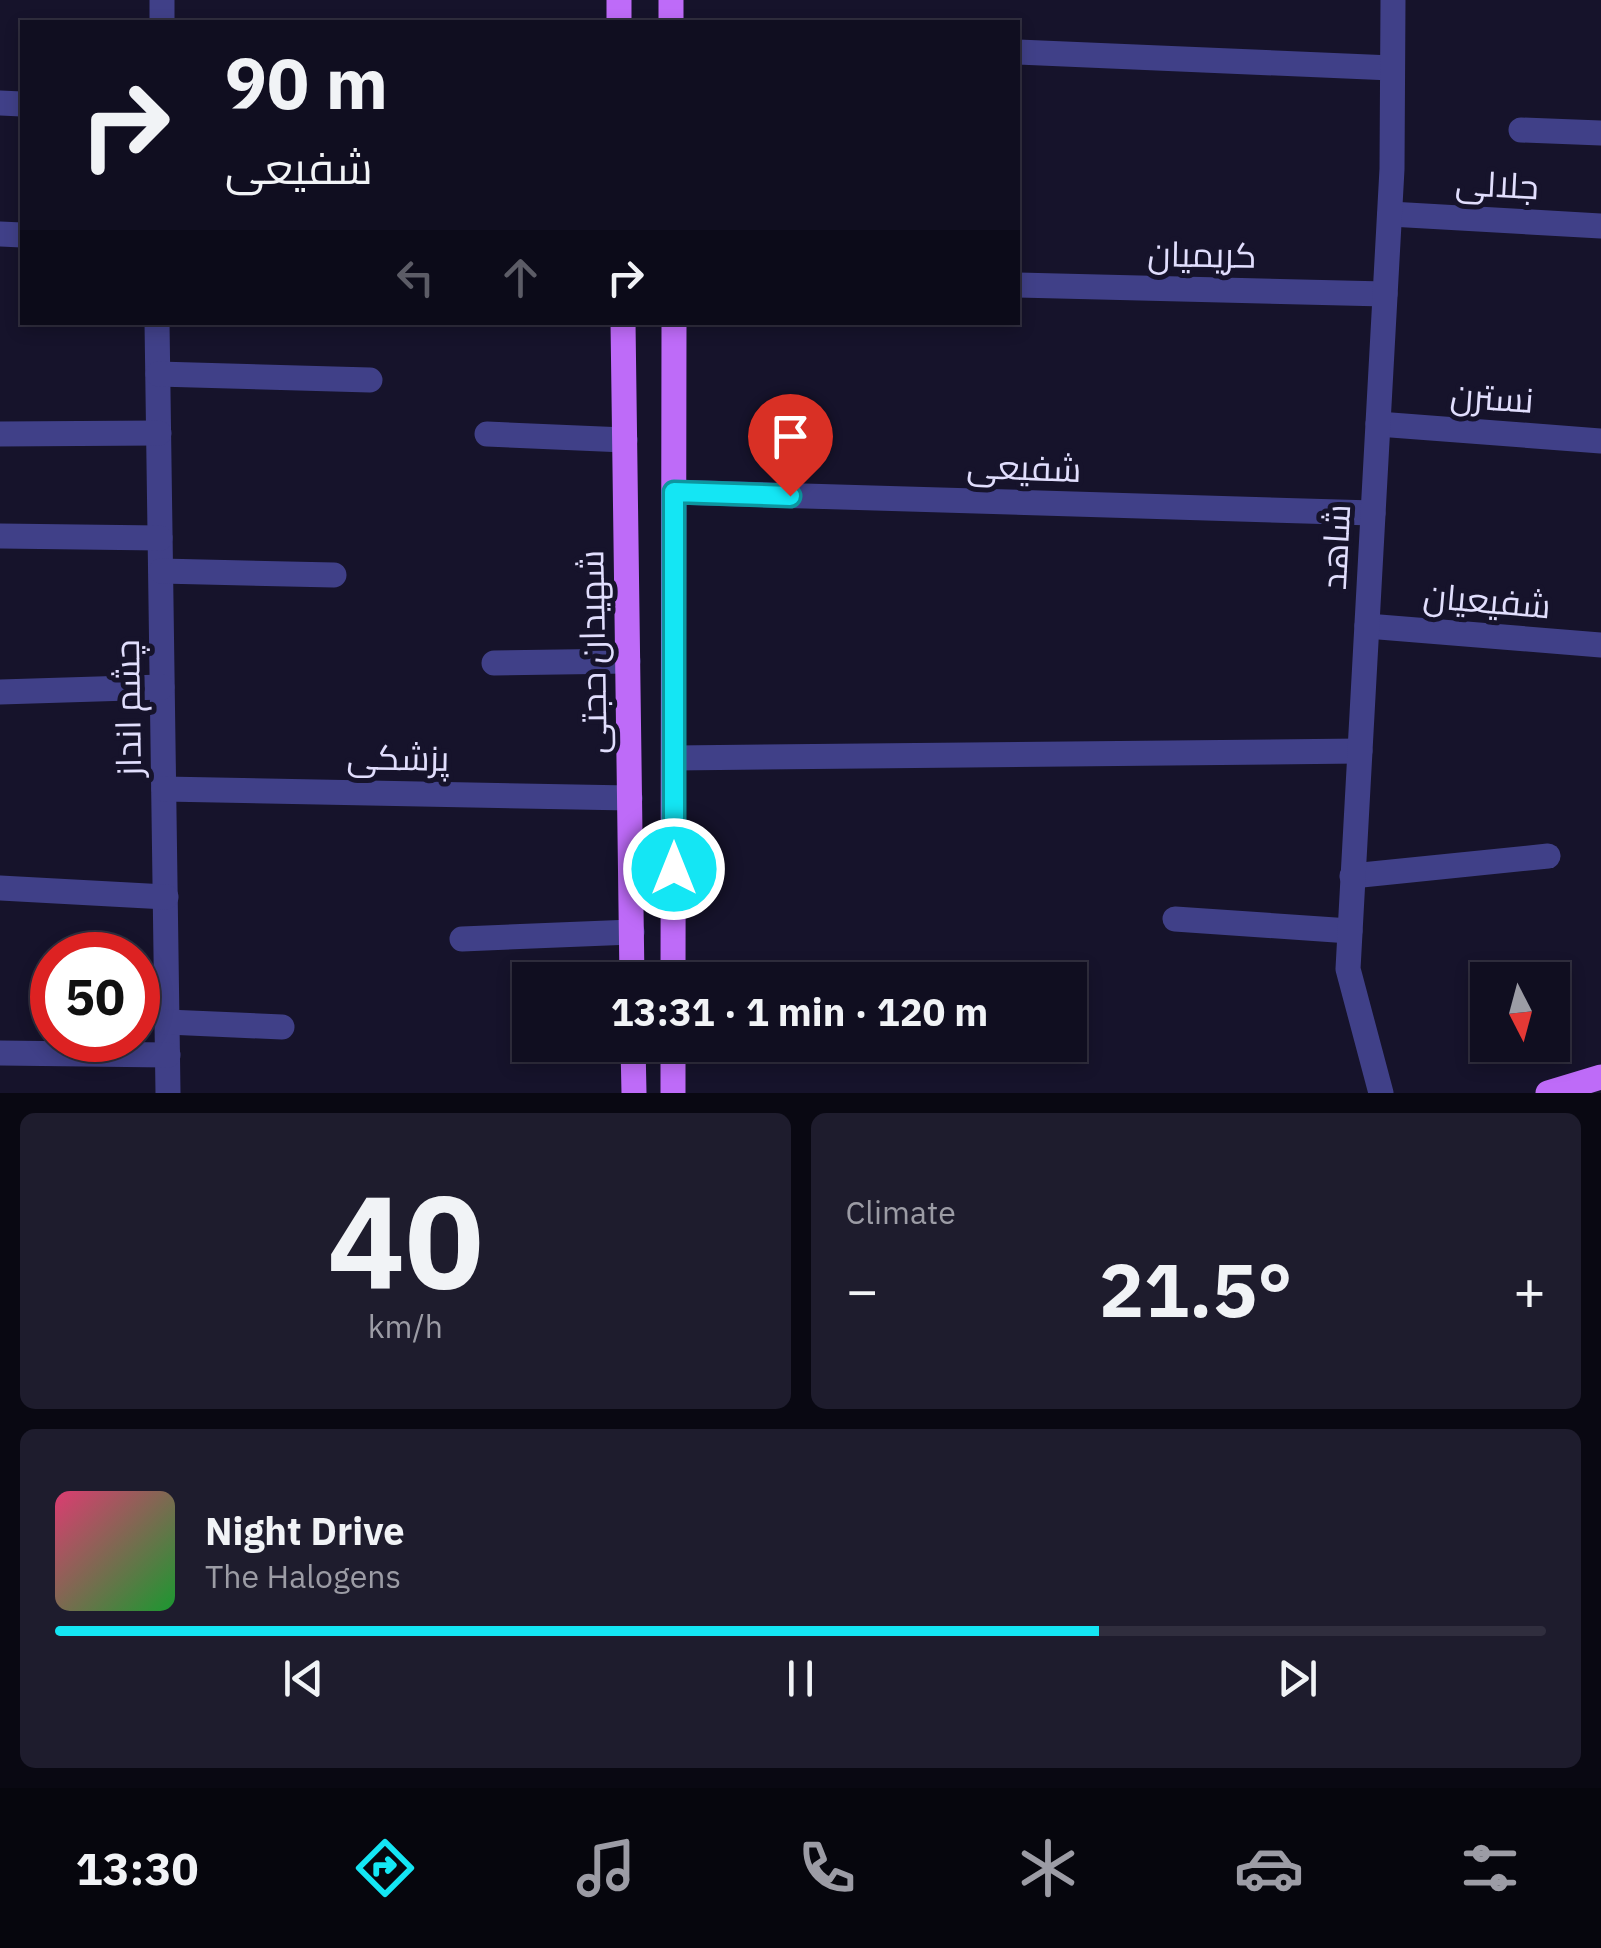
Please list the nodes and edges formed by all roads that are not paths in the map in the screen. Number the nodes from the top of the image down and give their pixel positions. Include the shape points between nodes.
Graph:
1 (1392, 0) edge
2 (1020, 52) edge
3 (1392, 68) junction
4 (1521, 130) dead end
5 (1601, 133) edge
6 (1390, 214) junction
7 (1601, 226) edge
8 (1020, 285) edge
9 (1385, 294) junction
10 (157, 325) edge
11 (623, 325) edge
12 (674, 325) edge
13 (158, 374) junction
14 (370, 380) dead end
15 (1378, 424) junction
16 (159, 433) junction
17 (0, 434) edge
18 (487, 434) dead end
19 (625, 440) junction
20 (1601, 441) edge
21 (674, 492) junction
22 (1373, 513) junction
23 (0, 536) edge
24 (160, 538) junction
25 (161, 570) junction
26 (334, 575) dead end
27 (1367, 626) junction
28 (1601, 646) edge
29 (628, 661) junction
30 (494, 663) dead end
31 (162, 687) junction
32 (0, 692) edge
33 (1360, 751) junction
34 (674, 758) junction
35 (164, 789) junction
36 (630, 798) junction
37 (1548, 856) dead end
38 (1352, 876) junction
39 (0, 888) edge
40 (166, 897) junction
41 (1175, 919) dead end
42 (1350, 931) junction
43 (632, 932) junction
44 (462, 939) dead end
45 (632, 962) edge
46 (674, 962) edge
47 (167, 1022) junction
48 (282, 1027) dead end
49 (0, 1053) edge
50 (168, 1055) junction
51 (633, 1062) edge
52 (674, 1062) edge
53 (1601, 1077) edge
54 (168, 1093) edge
55 (634, 1093) edge
56 (674, 1093) edge
57 (1381, 1093) edge
58 (1548, 1093) edge

1 - 3 street, شاهد
2 - 3 street
3 - 6 street, شاهد
4 - 5 street
6 - 7 street, جلالی
6 - 9 street, شاهد
8 - 9 street, کریمیان
9 - 15 street, شاهد
10 - 13 street, چشم انداز
11 - 19 main road, شهیدان حجتی
12 - 21 main road
13 - 14 street
13 - 16 street, چشم انداز
15 - 20 street, نسترن
15 - 22 street, شاهد
16 - 17 street
16 - 24 street, چشم انداز
18 - 19 street
19 - 29 main road, شهیدان حجتی
21 - 22 street, شفیعی
21 - 34 main road
22 - 27 street, شاهد
23 - 24 street
24 - 25 street, چشم انداز
25 - 26 street
25 - 31 street, چشم انداز
27 - 28 street, شفیعیان
27 - 33 street, شاهد
29 - 30 street
29 - 36 main road, شهیدان حجتی
31 - 32 street
31 - 35 street, چشم انداز
33 - 34 street
33 - 38 street, شاهد
34 - 46 main road
35 - 36 street, پزشکی
35 - 40 street, چشم انداز
36 - 43 main road, شهیدان حجتی
37 - 38 street
38 - 42 street, شاهد
39 - 40 street
40 - 47 street, چشم انداز
41 - 42 street
42 - 57 street, شاهد via 1348,969
43 - 44 street
43 - 45 main road, شهیدان حجتی
47 - 48 street
47 - 50 street, چشم انداز
49 - 50 street
50 - 54 street, چشم انداز
51 - 55 main road
52 - 56 main road
53 - 58 main road

